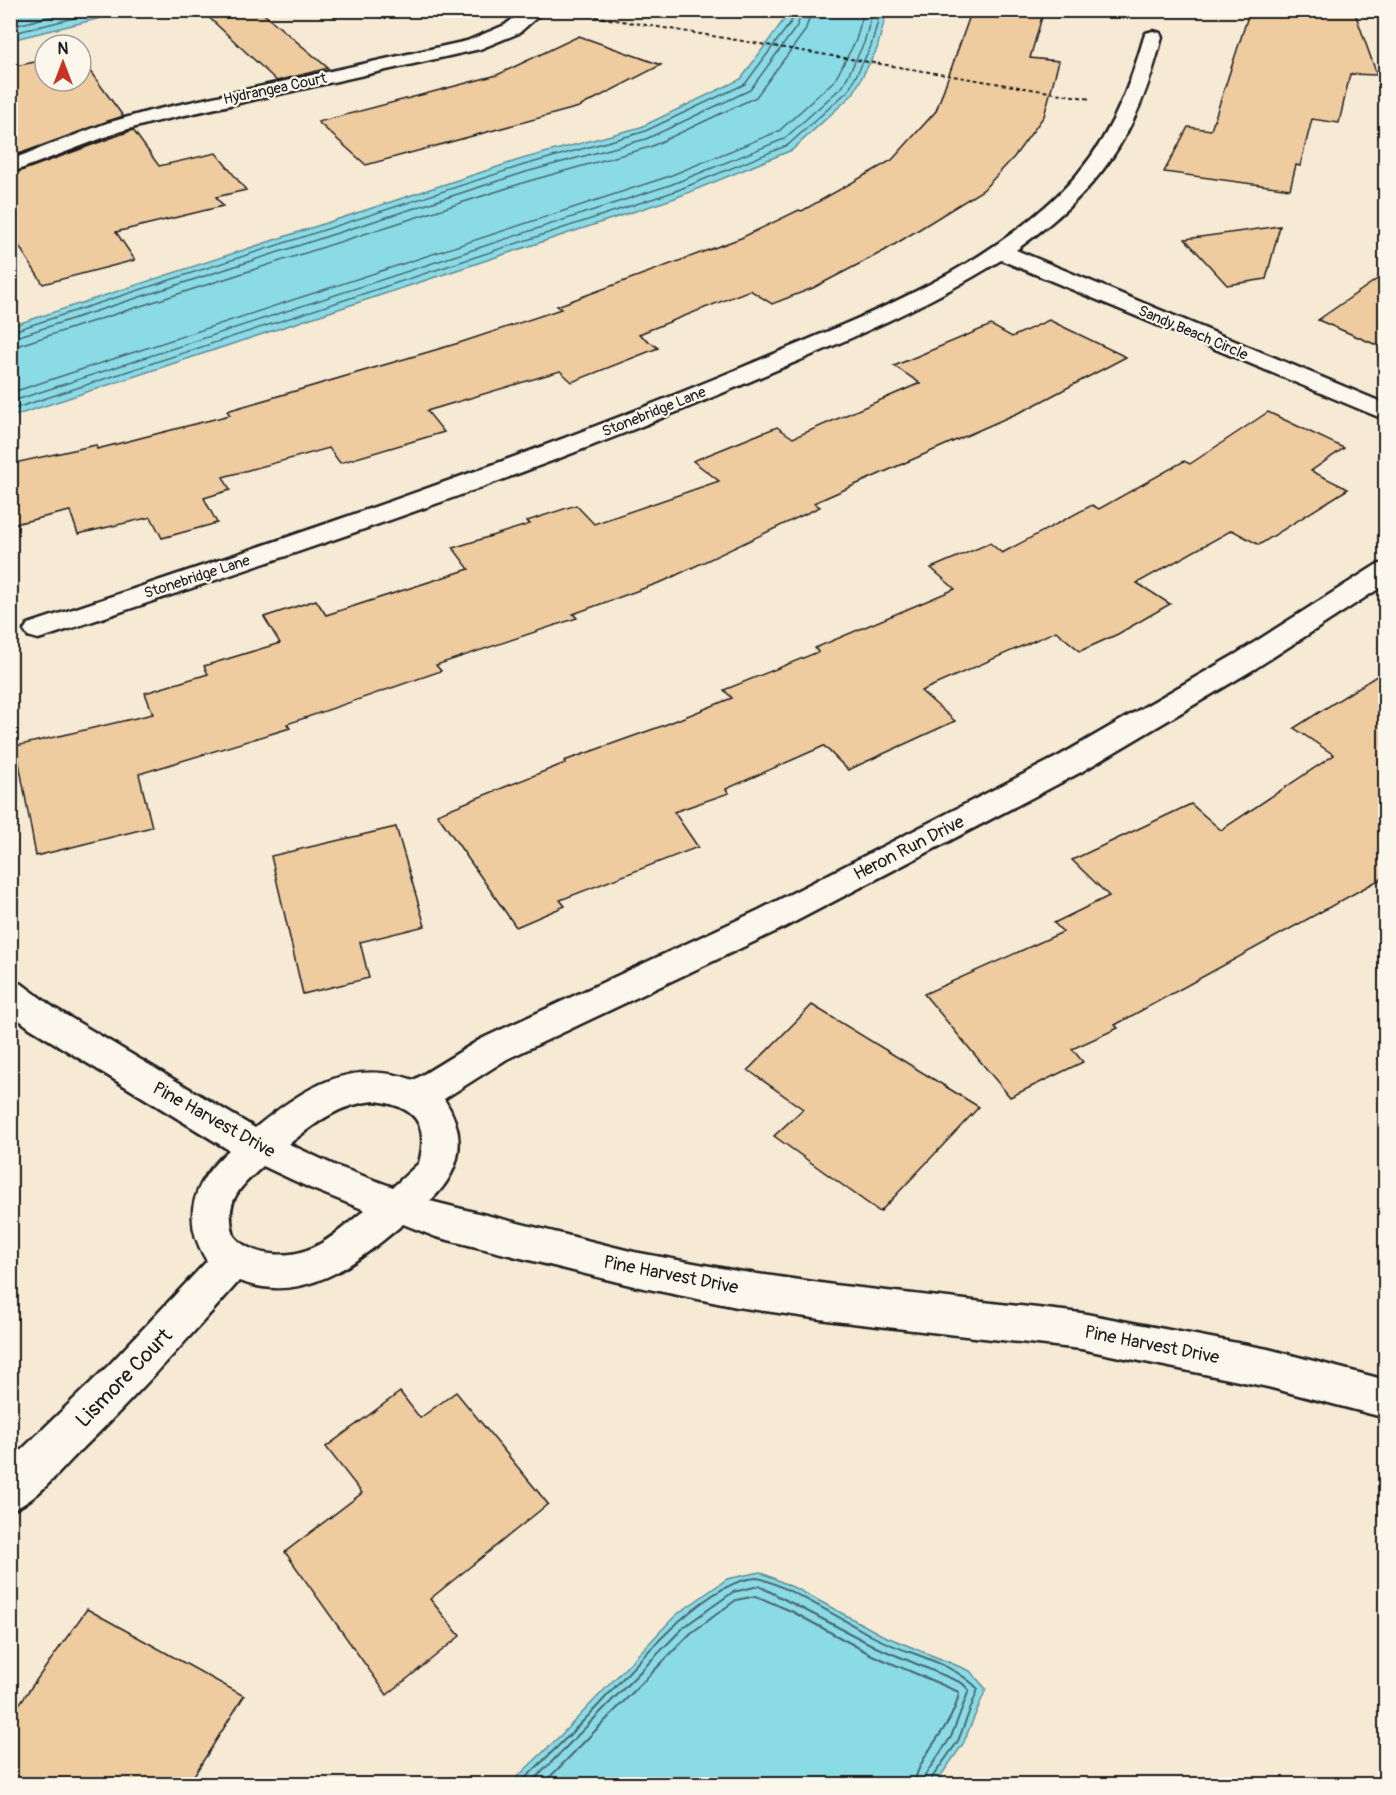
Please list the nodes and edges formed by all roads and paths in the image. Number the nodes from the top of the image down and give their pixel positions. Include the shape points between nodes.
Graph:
1 (536, 10) edge
2 (571, 12) dead end
3 (1153, 38) dead end
4 (1133, 106) junction
5 (10, 167) edge
6 (1001, 252) junction
7 (1386, 413) edge
8 (1386, 571) edge
9 (38, 630) dead end
10 (10, 994) edge
11 (417, 1097) junction
12 (260, 1147) junction
13 (396, 1205) junction
14 (232, 1261) junction
15 (1386, 1399) edge
16 (10, 1490) edge

1 - 5 street, Hydrangea Court via 512,29 473,45 150,117
2 - 4 path
3 - 4 street, Stonebridge Lane
4 - 6 street, Stonebridge Lane via 1092,172 1066,199
6 - 7 street, Sandy Beach Circle
6 - 9 street, Stonebridge Lane via 906,304 609,431 364,521
8 - 11 street, Heron Run Drive via 1246,661 1070,764 771,919 494,1049
10 - 12 street, Pine Harvest Drive via 185,1107
11 - 12 street via 397,1088 375,1086 336,1093 302,1112
11 - 13 street via 432,1109 441,1132 440,1155 432,1174
12 - 13 street, Pine Harvest Drive
12 - 14 street via 216,1191 211,1210 211,1228 219,1249
13 - 14 street via 325,1261 279,1271 254,1270
13 - 15 street, Pine Harvest Drive via 436,1220 657,1274 834,1303 1081,1331 1268,1368
14 - 16 street, Lismore Court via 141,1362

